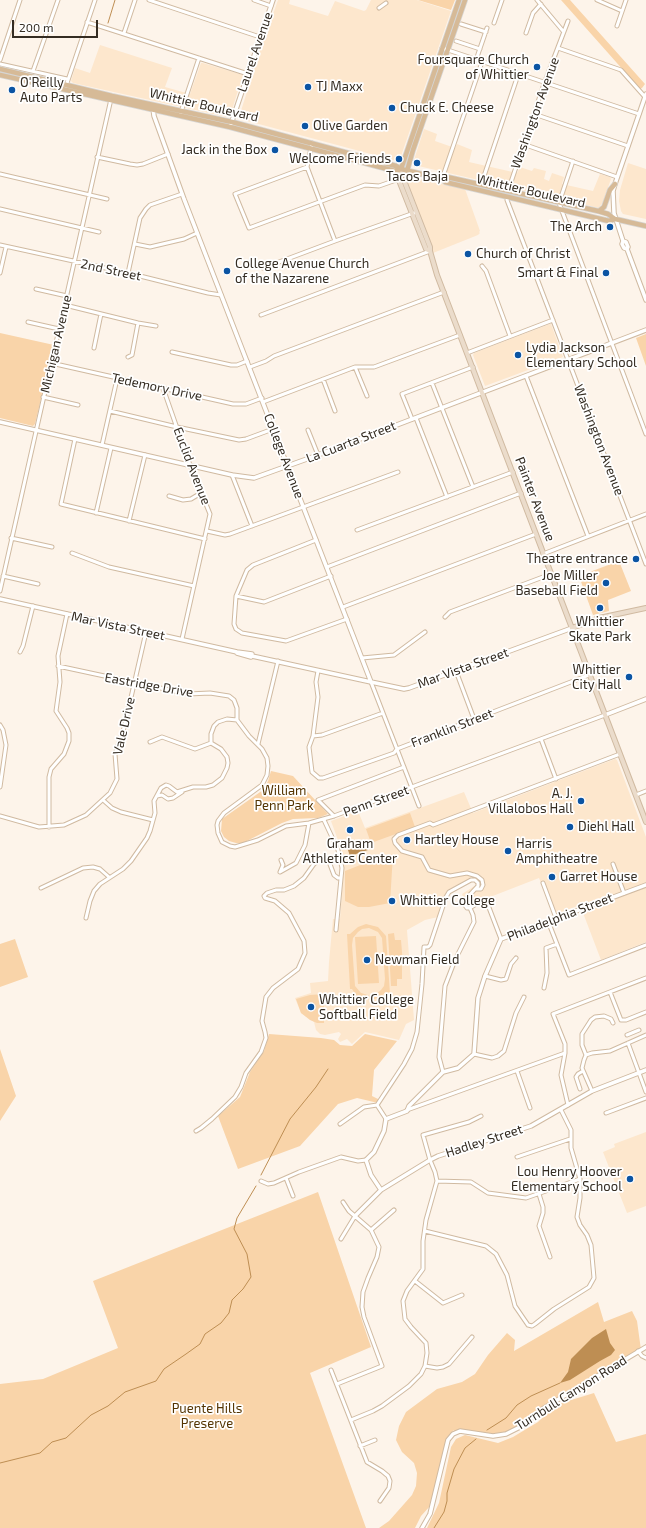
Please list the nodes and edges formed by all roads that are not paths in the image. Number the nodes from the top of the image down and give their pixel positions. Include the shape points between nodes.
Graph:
1 (20, 0) edge
2 (58, 0) edge
3 (95, 0) edge
4 (135, 0) edge
5 (150, 0) edge
6 (254, 0) edge
7 (273, 0) edge
8 (459, 0) edge
9 (465, 0) edge
10 (502, 0) edge
11 (537, 0) edge
12 (597, 0) edge
13 (626, 0) edge
14 (386, 4) dead end
15 (541, 4) junction
16 (271, 6) junction
17 (379, 8) dead end
18 (622, 11) junction
19 (568, 21) dead end
20 (87, 22) junction
21 (494, 23) dead end
22 (461, 24) dead end
23 (617, 26) dead end
24 (487, 28) dead end
25 (563, 31) junction
26 (486, 32) junction
27 (124, 33) junction
28 (526, 33) dead end
29 (260, 37) junction
30 (456, 41) dead end
31 (558, 48) junction
32 (445, 49) junction
33 (480, 49) junction
34 (199, 58) junction
35 (0, 60) edge
36 (476, 60) junction
37 (482, 62) junction
38 (438, 63) junction
39 (0, 64) edge
40 (0, 69) edge
41 (33, 71) junction
42 (248, 74) junction
43 (518, 74) junction
44 (0, 75) edge
45 (68, 79) junction
46 (437, 80) junction
47 (544, 84) junction
48 (65, 87) junction
49 (646, 96) edge
50 (112, 98) junction
51 (153, 107) junction
52 (181, 113) junction
53 (534, 114) junction
54 (639, 114) junction
55 (231, 125) junction
56 (523, 144) junction
57 (312, 146) junction
58 (628, 146) junction
59 (168, 154) junction
60 (97, 157) junction
61 (573, 161) junction
62 (307, 167) junction
63 (401, 169) junction
64 (407, 171) junction
65 (0, 174) edge
66 (618, 176) junction
67 (399, 179) junction
68 (442, 179) junction
69 (615, 184) junction
70 (481, 185) junction
71 (182, 194) junction
72 (508, 194) junction
73 (89, 195) junction
74 (108, 198) dead end
75 (321, 202) junction
76 (559, 203) junction
77 (561, 208) junction
78 (0, 209) edge
79 (598, 211) junction
80 (417, 212) junction
81 (412, 214) junction
82 (615, 219) junction
83 (646, 226) edge
84 (81, 228) junction
85 (99, 232) dead end
86 (197, 234) junction
87 (335, 241) junction
88 (135, 244) junction
89 (0, 245) edge
90 (6, 247) junction
91 (430, 251) junction
92 (75, 262) junction
93 (482, 266) dead end
94 (263, 268) dead end
95 (0, 273) edge
96 (128, 273) junction
97 (36, 289) dead end
98 (444, 292) junction
99 (221, 295) junction
100 (67, 296) junction
101 (646, 300) edge
102 (65, 306) junction
103 (101, 314) junction
104 (261, 315) dead end
105 (554, 320) junction
106 (28, 322) dead end
107 (138, 323) junction
108 (156, 326) dead end
109 (59, 329) junction
110 (646, 330) edge
111 (460, 335) junction
112 (510, 336) junction
113 (611, 343) junction
114 (94, 348) dead end
115 (172, 352) dead end
116 (467, 353) junction
117 (128, 357) dead end
118 (568, 360) junction
119 (247, 361) junction
120 (51, 364) junction
121 (250, 367) junction
122 (355, 367) junction
123 (473, 367) junction
124 (526, 376) junction
125 (117, 379) junction
126 (323, 379) junction
127 (432, 383) junction
128 (163, 388) junction
129 (483, 393) junction
130 (367, 396) dead end
131 (43, 397) junction
132 (263, 400) junction
133 (78, 405) dead end
134 (442, 408) junction
135 (110, 411) junction
136 (335, 411) dead end
137 (414, 419) junction
138 (0, 422) edge
139 (177, 427) junction
140 (273, 429) junction
141 (36, 430) junction
142 (308, 430) dead end
143 (646, 434) edge
144 (75, 439) junction
145 (102, 445) junction
146 (111, 448) junction
147 (145, 455) junction
148 (318, 455) junction
149 (190, 465) junction
150 (288, 466) junction
151 (398, 472) dead end
152 (512, 472) junction
153 (232, 475) junction
154 (473, 487) junction
155 (201, 493) junction
156 (520, 493) junction
157 (169, 496) dead end
158 (447, 497) junction
159 (303, 507) junction
160 (96, 513) junction
161 (646, 514) edge
162 (129, 521) junction
163 (629, 521) junction
164 (252, 526) junction
165 (357, 530) dead end
166 (207, 531) junction
167 (536, 534) junction
168 (588, 536) junction
169 (11, 538) junction
170 (205, 540) junction
171 (316, 540) junction
172 (52, 546) dead end
173 (72, 553) dead end
174 (543, 554) junction
175 (646, 564) edge
176 (327, 567) junction
177 (551, 574) junction
178 (3, 576) junction
179 (331, 576) junction
180 (38, 584) dead end
181 (194, 586) junction
182 (0, 591) edge
183 (236, 596) junction
184 (0, 599) edge
185 (33, 606) junction
186 (343, 607) junction
187 (646, 608) edge
188 (67, 614) junction
189 (445, 617) dead end
190 (347, 619) junction
191 (572, 628) junction
192 (146, 632) junction
193 (425, 632) dead end
194 (182, 639) junction
195 (20, 652) dead end
196 (362, 658) junction
197 (278, 661) junction
198 (58, 666) junction
199 (318, 671) junction
200 (456, 671) junction
201 (589, 675) junction
202 (371, 682) junction
203 (134, 684) junction
204 (646, 699) edge
205 (383, 713) junction
206 (605, 715) junction
207 (474, 719) junction
208 (237, 720) junction
209 (0, 724) edge
210 (313, 736) junction
211 (541, 739) junction
212 (150, 742) dead end
213 (211, 743) junction
214 (258, 744) junction
215 (397, 749) junction
216 (620, 754) junction
217 (404, 767) junction
218 (556, 779) junction
219 (0, 787) edge
220 (412, 788) junction
221 (183, 791) junction
222 (646, 791) edge
223 (636, 795) junction
224 (156, 796) junction
225 (104, 800) junction
226 (419, 806) dead end
227 (0, 816) edge
228 (334, 816) junction
229 (153, 820) junction
230 (324, 820) junction
231 (646, 822) edge
232 (309, 823) junction
233 (49, 827) junction
234 (281, 860) dead end
235 (613, 864) dead end
236 (109, 877) junction
237 (341, 878) junction
238 (543, 883) dead end
239 (646, 885) edge
240 (41, 888) dead end
241 (476, 889) junction
242 (624, 893) junction
243 (470, 908) junction
244 (86, 918) dead end
245 (556, 918) junction
246 (548, 921) junction
247 (336, 930) dead end
248 (501, 939) junction
249 (557, 944) junction
250 (646, 945) edge
251 (516, 958) dead end
252 (485, 976) junction
253 (646, 978) edge
254 (544, 988) dead end
255 (610, 992) junction
256 (524, 997) dead end
257 (646, 1012) edge
258 (613, 1023) dead end
259 (639, 1030) dead end
260 (633, 1033) junction
261 (627, 1035) dead end
262 (646, 1036) edge
263 (636, 1040) junction
264 (628, 1043) junction
265 (565, 1053) junction
266 (474, 1054) junction
267 (586, 1056) junction
268 (517, 1070) junction
269 (646, 1070) edge
270 (583, 1071) junction
271 (443, 1072) junction
272 (639, 1073) junction
273 (580, 1089) dead end
274 (592, 1091) junction
275 (646, 1092) edge
276 (646, 1098) edge
277 (377, 1105) junction
278 (568, 1105) junction
279 (530, 1108) dead end
280 (561, 1110) junction
281 (407, 1111) junction
282 (606, 1113) dead end
283 (481, 1116) dead end
284 (386, 1119) junction
285 (340, 1124) dead end
286 (196, 1131) dead end
287 (570, 1139) junction
288 (517, 1158) dead end
289 (366, 1160) junction
290 (430, 1160) junction
291 (286, 1178) junction
292 (580, 1179) junction
293 (261, 1181) dead end
294 (437, 1181) junction
295 (381, 1190) junction
296 (539, 1194) junction
297 (293, 1196) dead end
298 (343, 1202) dead end
299 (394, 1210) dead end
300 (355, 1216) junction
301 (372, 1230) junction
302 (425, 1231) junction
303 (342, 1239) dead end
304 (550, 1257) dead end
305 (415, 1281) junction
306 (462, 1295) dead end
307 (472, 1336) dead end
308 (645, 1348) edge
309 (638, 1351) junction
310 (646, 1353) edge
311 (646, 1358) edge
312 (425, 1366) junction
313 (331, 1370) dead end
314 (337, 1384) junction
315 (350, 1420) junction
316 (374, 1440) dead end
317 (360, 1446) junction
318 (380, 1501) dead end
319 (422, 1528) edge

1 - 35 street
2 - 41 street
3 - 20 street
4 - 27 street
5 - 29 street
6 - 16 street
7 - 16 street, Laurel Avenue
8 - 32 main road, Painter Avenue
9 - 32 main road, Painter Avenue
10 - 21 street
11 - 15 street
12 - 18 street
13 - 18 street
14 - 17 street
15 - 25 street
15 - 28 street via 533,13
16 - 29 street, Laurel Avenue
18 - 23 street
19 - 25 street, Washington Avenue
20 - 27 street
20 - 45 street
22 - 26 street
24 - 26 street
25 - 31 street, Washington Avenue
26 - 33 street
27 - 34 street
29 - 42 street, Laurel Avenue
30 - 33 street
31 - 47 street, Washington Avenue
31 - 49 street via 622,70
32 - 36 street
32 - 38 main road, Painter Avenue
32 - 46 main road, Painter Avenue
33 - 36 street
34 - 42 street
34 - 52 street
36 - 37 street
37 - 43 street
37 - 68 street
38 - 46 main road
38 - 63 main road, Painter Avenue
39 - 41 street
40 - 48 main road, Whittier Boulevard
41 - 45 street
42 - 55 street, Laurel Avenue
43 - 47 street
43 - 70 street
44 - 48 main road, Whittier Boulevard
45 - 48 street
46 - 64 main road, Painter Avenue
47 - 53 street, Washington Avenue
47 - 54 street
48 - 50 main road, Whittier Boulevard
49 - 54 street
50 - 51 main road, Whittier Boulevard
50 - 60 street, Michigan Avenue
51 - 52 main road, Whittier Boulevard
51 - 59 street, College Avenue
52 - 55 main road, Whittier Boulevard
53 - 56 street, Washington Avenue
53 - 58 street
54 - 58 street
55 - 57 main road, Whittier Boulevard
56 - 61 street
56 - 72 street, Washington Avenue
57 - 62 street
57 - 63 main road, Whittier Boulevard
58 - 66 street
59 - 60 street via 137,165
59 - 71 street, College Avenue
60 - 73 street, Michigan Avenue
61 - 66 street
61 - 76 street
62 - 75 street
62 - 75 street via 236,194 249,228
63 - 64 main road, Whittier Boulevard
63 - 67 main road, Painter Avenue
64 - 68 main road, Whittier Boulevard
64 - 80 main road, Painter Avenue via 406,183
65 - 73 street
66 - 69 street
67 - 75 street via 379,186 365,185
67 - 81 main road, Painter Avenue
68 - 70 main road, Whittier Boulevard via 447,177
68 - 72 main road, Whittier Boulevard via 445,182
69 - 79 main road via 604,207
69 - 82 street
70 - 72 main road, Whittier Boulevard
71 - 86 street, College Avenue
71 - 88 street via 150,205 146,209 140,218
72 - 76 main road, Whittier Boulevard
72 - 77 main road, Whittier Boulevard
72 - 105 street, Washington Avenue via 507,200
73 - 74 street
73 - 84 street, Michigan Avenue
75 - 87 street
76 - 77 street
76 - 79 main road, Whittier Boulevard
77 - 82 main road, Whittier Boulevard via 609,221
77 - 113 street
78 - 84 street
79 - 82 main road, Whittier Boulevard
80 - 81 street
80 - 91 main road, Painter Avenue
81 - 87 street
81 - 91 main road, Painter Avenue via 426,249
82 - 83 main road, Whittier Boulevard
82 - 101 street via 623,241 628,247
84 - 85 street
84 - 92 street, Michigan Avenue
86 - 88 street via 150,247
86 - 99 street, College Avenue
87 - 94 street
88 - 96 street
89 - 90 street, 2nd Street
90 - 92 street, 2nd Street
90 - 95 street
91 - 98 main road, Painter Avenue
91 - 104 street
92 - 96 street, 2nd Street
92 - 100 street, Michigan Avenue
93 - 112 street via 486,270
96 - 99 street, 2nd Street
97 - 100 street
98 - 111 main road, Painter Avenue
98 - 121 street
99 - 119 street, College Avenue
100 - 102 street, Michigan Avenue
102 - 103 street
102 - 109 street, Michigan Avenue
103 - 107 street
103 - 114 street
105 - 112 street
105 - 118 street, Washington Avenue
106 - 109 street
107 - 108 street
107 - 117 street via 132,355
109 - 120 street, Michigan Avenue
110 - 113 street, La Cuarta Street
111 - 116 main road, Painter Avenue
111 - 122 street, Tedemory Drive via 374,367
112 - 116 street
113 - 118 street, La Cuarta Street
113 - 143 street
115 - 119 street via 231,365
116 - 123 main road, Painter Avenue
118 - 124 street, La Cuarta Street
118 - 163 street, Washington Avenue
119 - 121 street, College Avenue
120 - 125 street, Tedemory Drive
120 - 131 street, Michigan Avenue
121 - 132 street, College Avenue
122 - 126 street, Tedemory Drive
122 - 130 street
123 - 127 street
123 - 129 main road, Painter Avenue
124 - 129 street, La Cuarta Street
124 - 168 street
125 - 128 street, Tedemory Drive
125 - 135 street
126 - 132 street, Tedemory Drive
126 - 136 street
127 - 134 street
127 - 137 street via 402,394
128 - 132 street, Tedemory Drive via 239,405
128 - 139 street, Euclid Avenue
129 - 134 street, La Cuarta Street
129 - 152 main road, Painter Avenue
131 - 133 street
131 - 141 street, Michigan Avenue
132 - 140 street, College Avenue
134 - 137 street, La Cuarta Street
134 - 154 street
135 - 139 street
135 - 145 street
137 - 148 street, La Cuarta Street
137 - 158 street
138 - 141 street, La Cuarta Street
139 - 140 street via 239,440
139 - 149 street, Euclid Avenue
140 - 150 street, College Avenue
141 - 144 street, La Cuarta Street
141 - 169 street, Michigan Avenue
142 - 148 street
144 - 145 street, La Cuarta Street
144 - 160 street via 61,504
145 - 146 street, La Cuarta Street
146 - 147 street, La Cuarta Street
146 - 160 street
147 - 149 street, La Cuarta Street
147 - 162 street
148 - 150 street, La Cuarta Street
149 - 153 street, La Cuarta Street
149 - 155 street, Euclid Avenue
150 - 153 street, La Cuarta Street via 254,478
150 - 159 street, College Avenue
151 - 159 street
152 - 154 street
152 - 156 main road, Painter Avenue
153 - 164 street
154 - 158 street
155 - 157 street via 183,500
155 - 166 street, Euclid Avenue via 210,514
156 - 167 main road, Painter Avenue
156 - 176 street
158 - 165 street
159 - 164 street
159 - 171 street, College Avenue
160 - 162 street
161 - 163 street
162 - 170 street
163 - 168 street
163 - 175 street, Washington Avenue
164 - 166 street via 225,535
166 - 170 street, Euclid Avenue
167 - 174 main road, Painter Avenue
167 - 186 street
168 - 174 street
169 - 172 street
169 - 178 street, Michigan Avenue
170 - 181 street, Euclid Avenue
171 - 176 street, College Avenue
171 - 183 street via 254,565 247,570
173 - 181 street via 109,567
174 - 177 main road, Painter Avenue
176 - 179 street, College Avenue
177 - 189 street via 450,612
177 - 191 main road, Painter Avenue
178 - 180 street
178 - 182 street, Michigan Avenue
179 - 183 street via 264,602
179 - 186 street, College Avenue
181 - 194 street, Euclid Avenue
183 - 190 street via 234,624 242,633 286,641
184 - 185 street, Mar Vista Street
185 - 188 street, Mar Vista Street
185 - 195 street
186 - 190 street, College Avenue
187 - 191 main road, Mar Vista Street via 599,618
188 - 192 street, Mar Vista Street
188 - 198 street
190 - 196 street, College Avenue
191 - 200 street, Mar Vista Street
191 - 201 main road, Painter Avenue
192 - 194 street, Mar Vista Street
192 - 203 street, Vale Drive
193 - 196 street via 394,655
194 - 197 street, Mar Vista Street via 251,657
196 - 202 street, College Avenue
197 - 199 street, Mar Vista Street
197 - 214 street
198 - 203 street, Eastridge Drive
198 - 233 street via 60,682 56,711 67,728 69,741 64,754 51,769 49,776
199 - 202 street, Mar Vista Street
199 - 210 street
200 - 202 street, Mar Vista Street via 409,688
200 - 207 street
201 - 206 main road, Painter Avenue
201 - 207 street, Franklin Street
202 - 205 street, College Avenue
203 - 208 street, Eastridge Drive via 188,694 210,693 229,696 237,708
203 - 225 street, Vale Drive via 115,754 115,786
204 - 206 street, Penn Street
205 - 210 street
205 - 215 street, College Avenue
206 - 211 street, Penn Street
206 - 216 main road, Painter Avenue
207 - 215 street, Franklin Street
208 - 213 street via 218,722 211,734
208 - 214 street
209 - 219 street via 6,745
210 - 215 street, Franklin Street via 309,747 311,770 315,776 323,778 394,753
211 - 218 street
211 - 220 street, Penn Street
212 - 213 street via 162,737 195,749
213 - 221 street via 227,756 225,773 214,785
214 - 232 street, Penn Street via 268,762 265,780 259,788 220,817 217,825 222,842 230,846 241,846 284,827
215 - 217 street, College Avenue
216 - 218 street
216 - 223 main road, Painter Avenue
217 - 220 street, College Avenue
217 - 228 street, Franklin Street via 318,800
218 - 241 street via 433,825 430,823 398,835 394,839 405,852 422,857 429,870 450,876 467,873 477,876 483,885 481,889
220 - 226 street, College Avenue
220 - 228 street, Penn Street
221 - 224 street via 168,799 162,795
221 - 224 street via 177,792 166,786 161,788
222 - 223 street
223 - 231 main road, Painter Avenue
224 - 229 street
225 - 229 street via 121,812
225 - 233 street, Vale Drive via 80,819
227 - 233 street, Vale Drive via 39,827
228 - 230 street, Penn Street
229 - 236 street via 147,838 131,861
230 - 232 street, Penn Street
230 - 237 street via 338,850 342,868
232 - 234 street via 305,844 296,864 280,872 283,865
235 - 242 street
236 - 240 street via 93,866 83,868
236 - 244 street via 94,890
237 - 247 street
237 - 286 street via 334,875 328,859 324,857 294,886 267,892 264,896 275,901 289,913 304,941 305,953 298,969 273,988 266,997 262,1021 266,1038 261,1052 246,1073 235,1097
238 - 245 street
239 - 242 street, Philadelphia Street
241 - 243 street via 464,901 467,908
241 - 277 street via 478,883 472,880 449,892 446,897 430,945 424,947 417,1032 412,1049
242 - 245 street, Philadelphia Street
243 - 248 street via 481,901 488,905
243 - 271 street via 474,922 454,960 445,986 439,1057
245 - 246 street, Philadelphia Street
246 - 248 street, Philadelphia Street
246 - 249 street
248 - 252 street, Philadelphia Street
249 - 250 street via 569,975
249 - 254 street via 546,948 547,973
251 - 252 street via 506,979
252 - 266 street, Philadelphia Street via 478,998
253 - 255 street
255 - 257 street via 621,1020
255 - 265 street via 553,1014 565,1044
256 - 266 street via 504,1051 492,1058
258 - 267 street via 604,1016 591,1020 582,1034
259 - 260 street
260 - 261 street
260 - 263 street
262 - 263 street
263 - 264 street
264 - 267 street via 610,1051
264 - 272 street
265 - 268 street
265 - 278 street via 561,1075
266 - 271 street via 458,1068
267 - 270 street via 582,1065
268 - 279 street
268 - 281 street
269 - 272 street, Hadley Street
270 - 273 street via 576,1077
270 - 274 street
271 - 281 street
272 - 274 street, Hadley Street
272 - 275 street
274 - 278 street, Hadley Street
276 - 282 street
277 - 284 street
277 - 285 street via 364,1107
278 - 280 street, Hadley Street
280 - 287 street via 569,1124
280 - 290 street, Hadley Street via 523,1129
281 - 284 street
283 - 290 street via 423,1135
284 - 289 street via 384,1131 374,1152
287 - 288 street
287 - 292 street
289 - 291 street via 341,1157
289 - 295 street via 370,1175
290 - 294 street
290 - 295 street, Hadley Street
291 - 293 street via 271,1184
291 - 297 street
292 - 296 street
292 - 302 street via 577,1216 590,1241 593,1282 583,1292 564,1302 532,1326 528,1326 515,1306 507,1275 496,1254 486,1246
294 - 296 street via 471,1182 495,1195 526,1198
294 - 302 street
295 - 300 street, Hadley Street
296 - 304 street via 543,1207 540,1226
298 - 300 street
299 - 301 street
300 - 301 street
300 - 303 street, Hadley Street
301 - 314 street via 379,1247 364,1288 362,1307 382,1366
302 - 305 street via 423,1269
305 - 306 street via 443,1303
305 - 312 street via 403,1301 405,1319 426,1343
307 - 312 street via 449,1364 437,1368
308 - 309 street, Turnbull Canyon Road
308 - 310 street
309 - 311 street
309 - 319 street, Turnbull Canyon Road via 506,1434 493,1436 460,1430 452,1434 448,1440 430,1514
312 - 315 street via 409,1386 382,1406
313 - 314 street
314 - 315 street
315 - 317 street
316 - 317 street
317 - 318 street via 367,1462 382,1470 390,1481 389,1488

